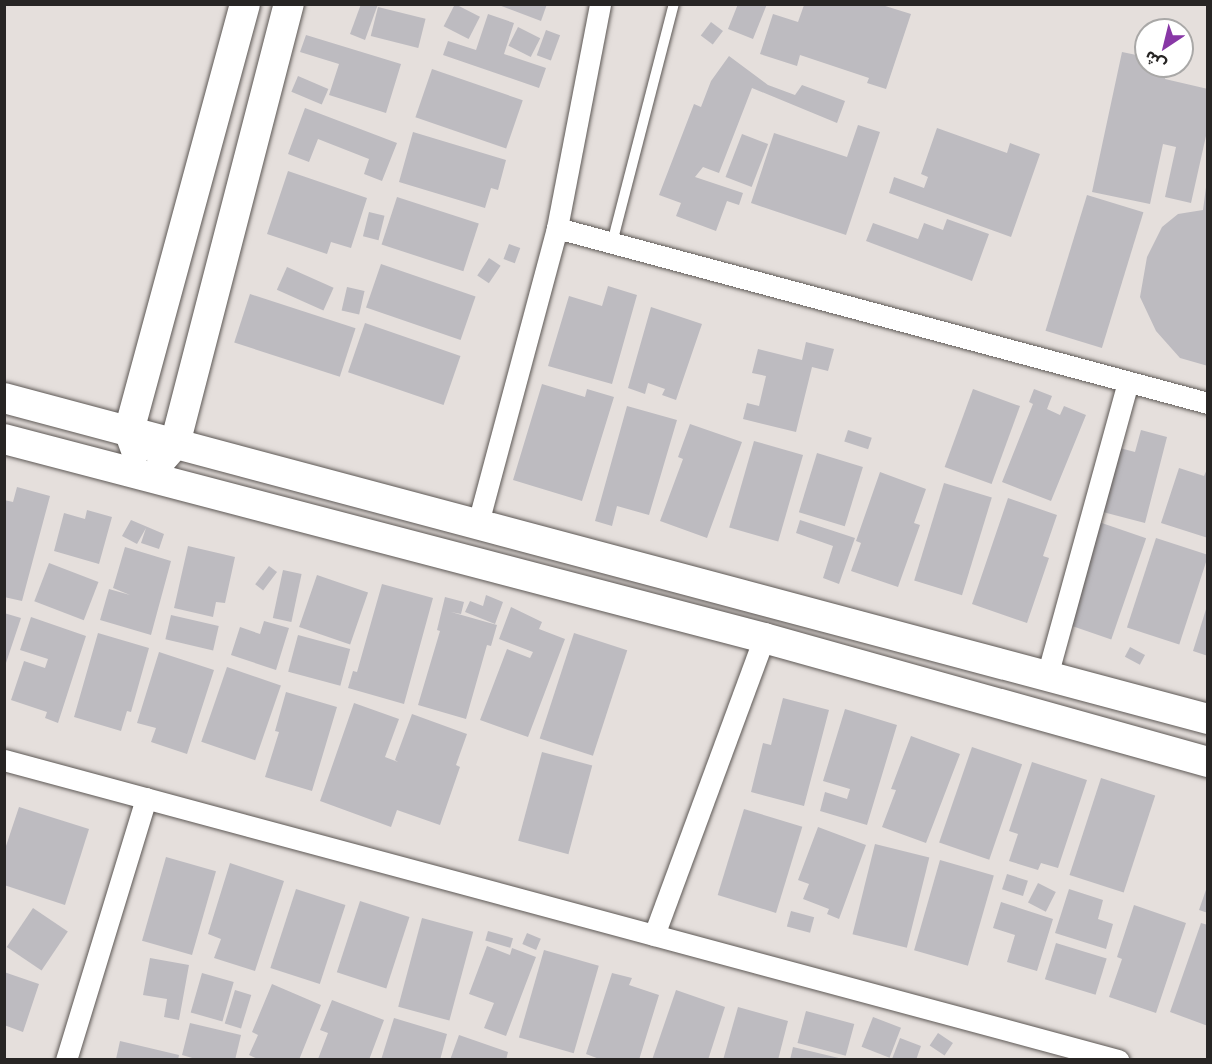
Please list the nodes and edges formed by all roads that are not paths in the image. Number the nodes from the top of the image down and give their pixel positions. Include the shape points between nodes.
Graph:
1 (245, 4) edge
2 (289, 4) edge
3 (600, 4) edge
4 (674, 4) edge
5 (557, 228) junction
6 (612, 243) junction
7 (1128, 382) junction
8 (4, 398) edge
9 (1208, 403) edge
10 (129, 431) junction
11 (4, 440) edge
12 (175, 444) junction
13 (146, 476) junction
14 (478, 523) junction
15 (764, 638) junction
16 (1047, 676) junction
17 (1208, 719) edge
18 (4, 760) edge
19 (1208, 762) edge
20 (146, 798) junction
21 (654, 935) junction
22 (66, 1059) edge
23 (1118, 1059) edge

1 - 10 street
2 - 12 street
3 - 5 street
4 - 6 lane
5 - 6 street
5 - 14 street
6 - 7 street
7 - 9 street
7 - 16 street
8 - 10 street
10 - 12 street
10 - 13 street
11 - 13 street
12 - 13 street
12 - 14 street
13 - 15 street
14 - 16 street
15 - 19 street
15 - 21 street
16 - 17 street
18 - 20 street
20 - 21 street
20 - 22 street
21 - 23 street

